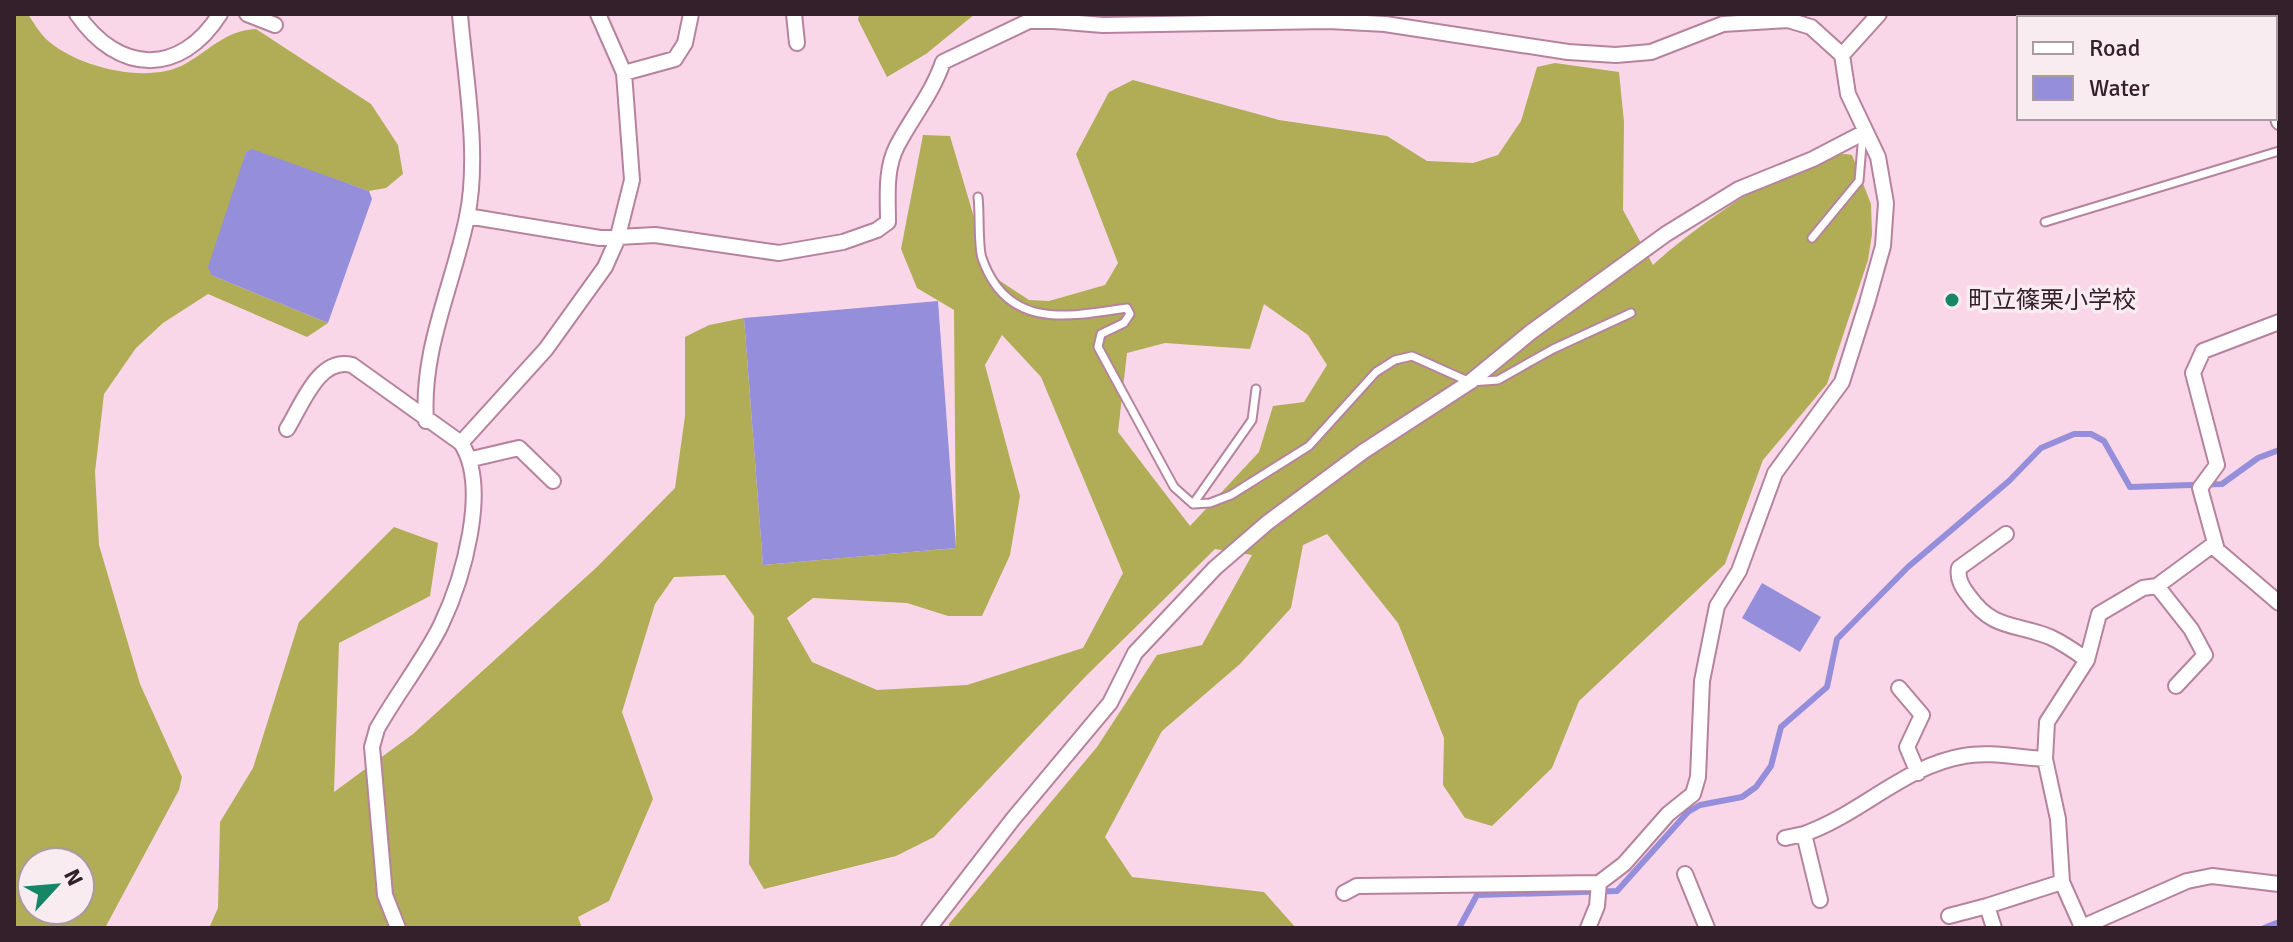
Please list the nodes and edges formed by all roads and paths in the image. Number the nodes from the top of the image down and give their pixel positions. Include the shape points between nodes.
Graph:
1 (77, 14) edge
2 (220, 14) edge
3 (247, 14) edge
4 (460, 14) edge
5 (598, 14) edge
6 (691, 14) edge
7 (794, 14) edge
8 (1879, 14) edge
9 (275, 25) dead end
10 (797, 43) dead end
11 (1842, 55) junction
12 (624, 73) junction
13 (1863, 133) junction
14 (2279, 151) edge
15 (978, 197) dead end
16 (467, 216) junction
17 (2045, 222) dead end
18 (1812, 238) dead end
19 (617, 240) junction
20 (1631, 313) dead end
21 (2279, 322) edge
22 (1470, 382) junction
23 (1256, 389) dead end
24 (426, 421) junction
25 (287, 429) dead end
26 (461, 443) junction
27 (472, 459) junction
28 (553, 481) dead end
29 (1193, 504) junction
30 (2006, 534) dead end
31 (2214, 544) junction
32 (2157, 586) junction
33 (2279, 603) edge
34 (2087, 660) junction
35 (2176, 686) dead end
36 (1899, 688) dead end
37 (2045, 759) junction
38 (1918, 773) junction
39 (1804, 834) junction
40 (1785, 838) dead end
41 (1685, 874) dead end
42 (2062, 882) junction
43 (1599, 883) junction
44 (2279, 884) edge
45 (1344, 893) dead end
46 (1820, 900) dead end
47 (1987, 906) junction
48 (1949, 916) dead end
49 (398, 928) edge
50 (929, 928) edge
51 (1588, 928) edge
52 (1707, 928) edge
53 (1994, 928) edge
54 (2081, 928) edge

1 - 2 street via 106,45 150,62 186,50
3 - 9 street
4 - 16 street via 472,174
5 - 12 street
6 - 12 street via 685,43 675,59
7 - 10 street
8 - 11 street
11 - 13 street via 1848,94
11 - 19 street via 1811,27 1788,20 1723,24 1651,52 1616,55 1371,23 1029,21 943,62 931,92 896,146 888,182 888,222 877,230 779,253 655,235
12 - 19 street via 632,180
13 - 18 lane via 1859,181
13 - 22 street via 1739,189 1666,234
13 - 43 street via 1878,157 1883,246 1842,382 1775,473 1739,571 1717,606 1702,681 1693,794
14 - 17 lane
15 - 29 lane via 981,256 1013,306 1036,314 1127,308 1130,314 1124,323 1101,334 1098,347 1174,487
16 - 19 street
16 - 24 street via 427,360
19 - 26 street via 605,267 546,349
20 - 22 lane via 1498,380
21 - 31 street via 2203,351 2196,361 2193,373 2217,465 2200,488
22 - 29 lane via 1412,356 1395,360 1376,372 1309,446 1231,495
22 - 50 street via 1364,451 1215,568 1135,653 1110,703
23 - 29 lane via 1252,420
24 - 25 street via 340,361 326,367
24 - 26 street
26 - 27 street
27 - 28 street via 519,448
27 - 49 street via 473,531 441,625 377,729 372,747 385,895
30 - 34 street via 1959,568 1957,577 1965,591 1991,621 2050,637
31 - 32 street
31 - 33 street
32 - 34 street via 2143,588 2099,614
32 - 35 street via 2205,655
34 - 37 street via 2047,722
36 - 38 street via 1922,715 1907,747
37 - 38 street via 1966,755
37 - 42 street via 2058,819
38 - 39 street via 1831,825
39 - 40 street
39 - 46 street
41 - 52 street
42 - 47 street
42 - 54 street
43 - 45 street via 1357,886
43 - 51 street
44 - 54 street via 2212,876 2187,881
47 - 48 street
47 - 53 street

